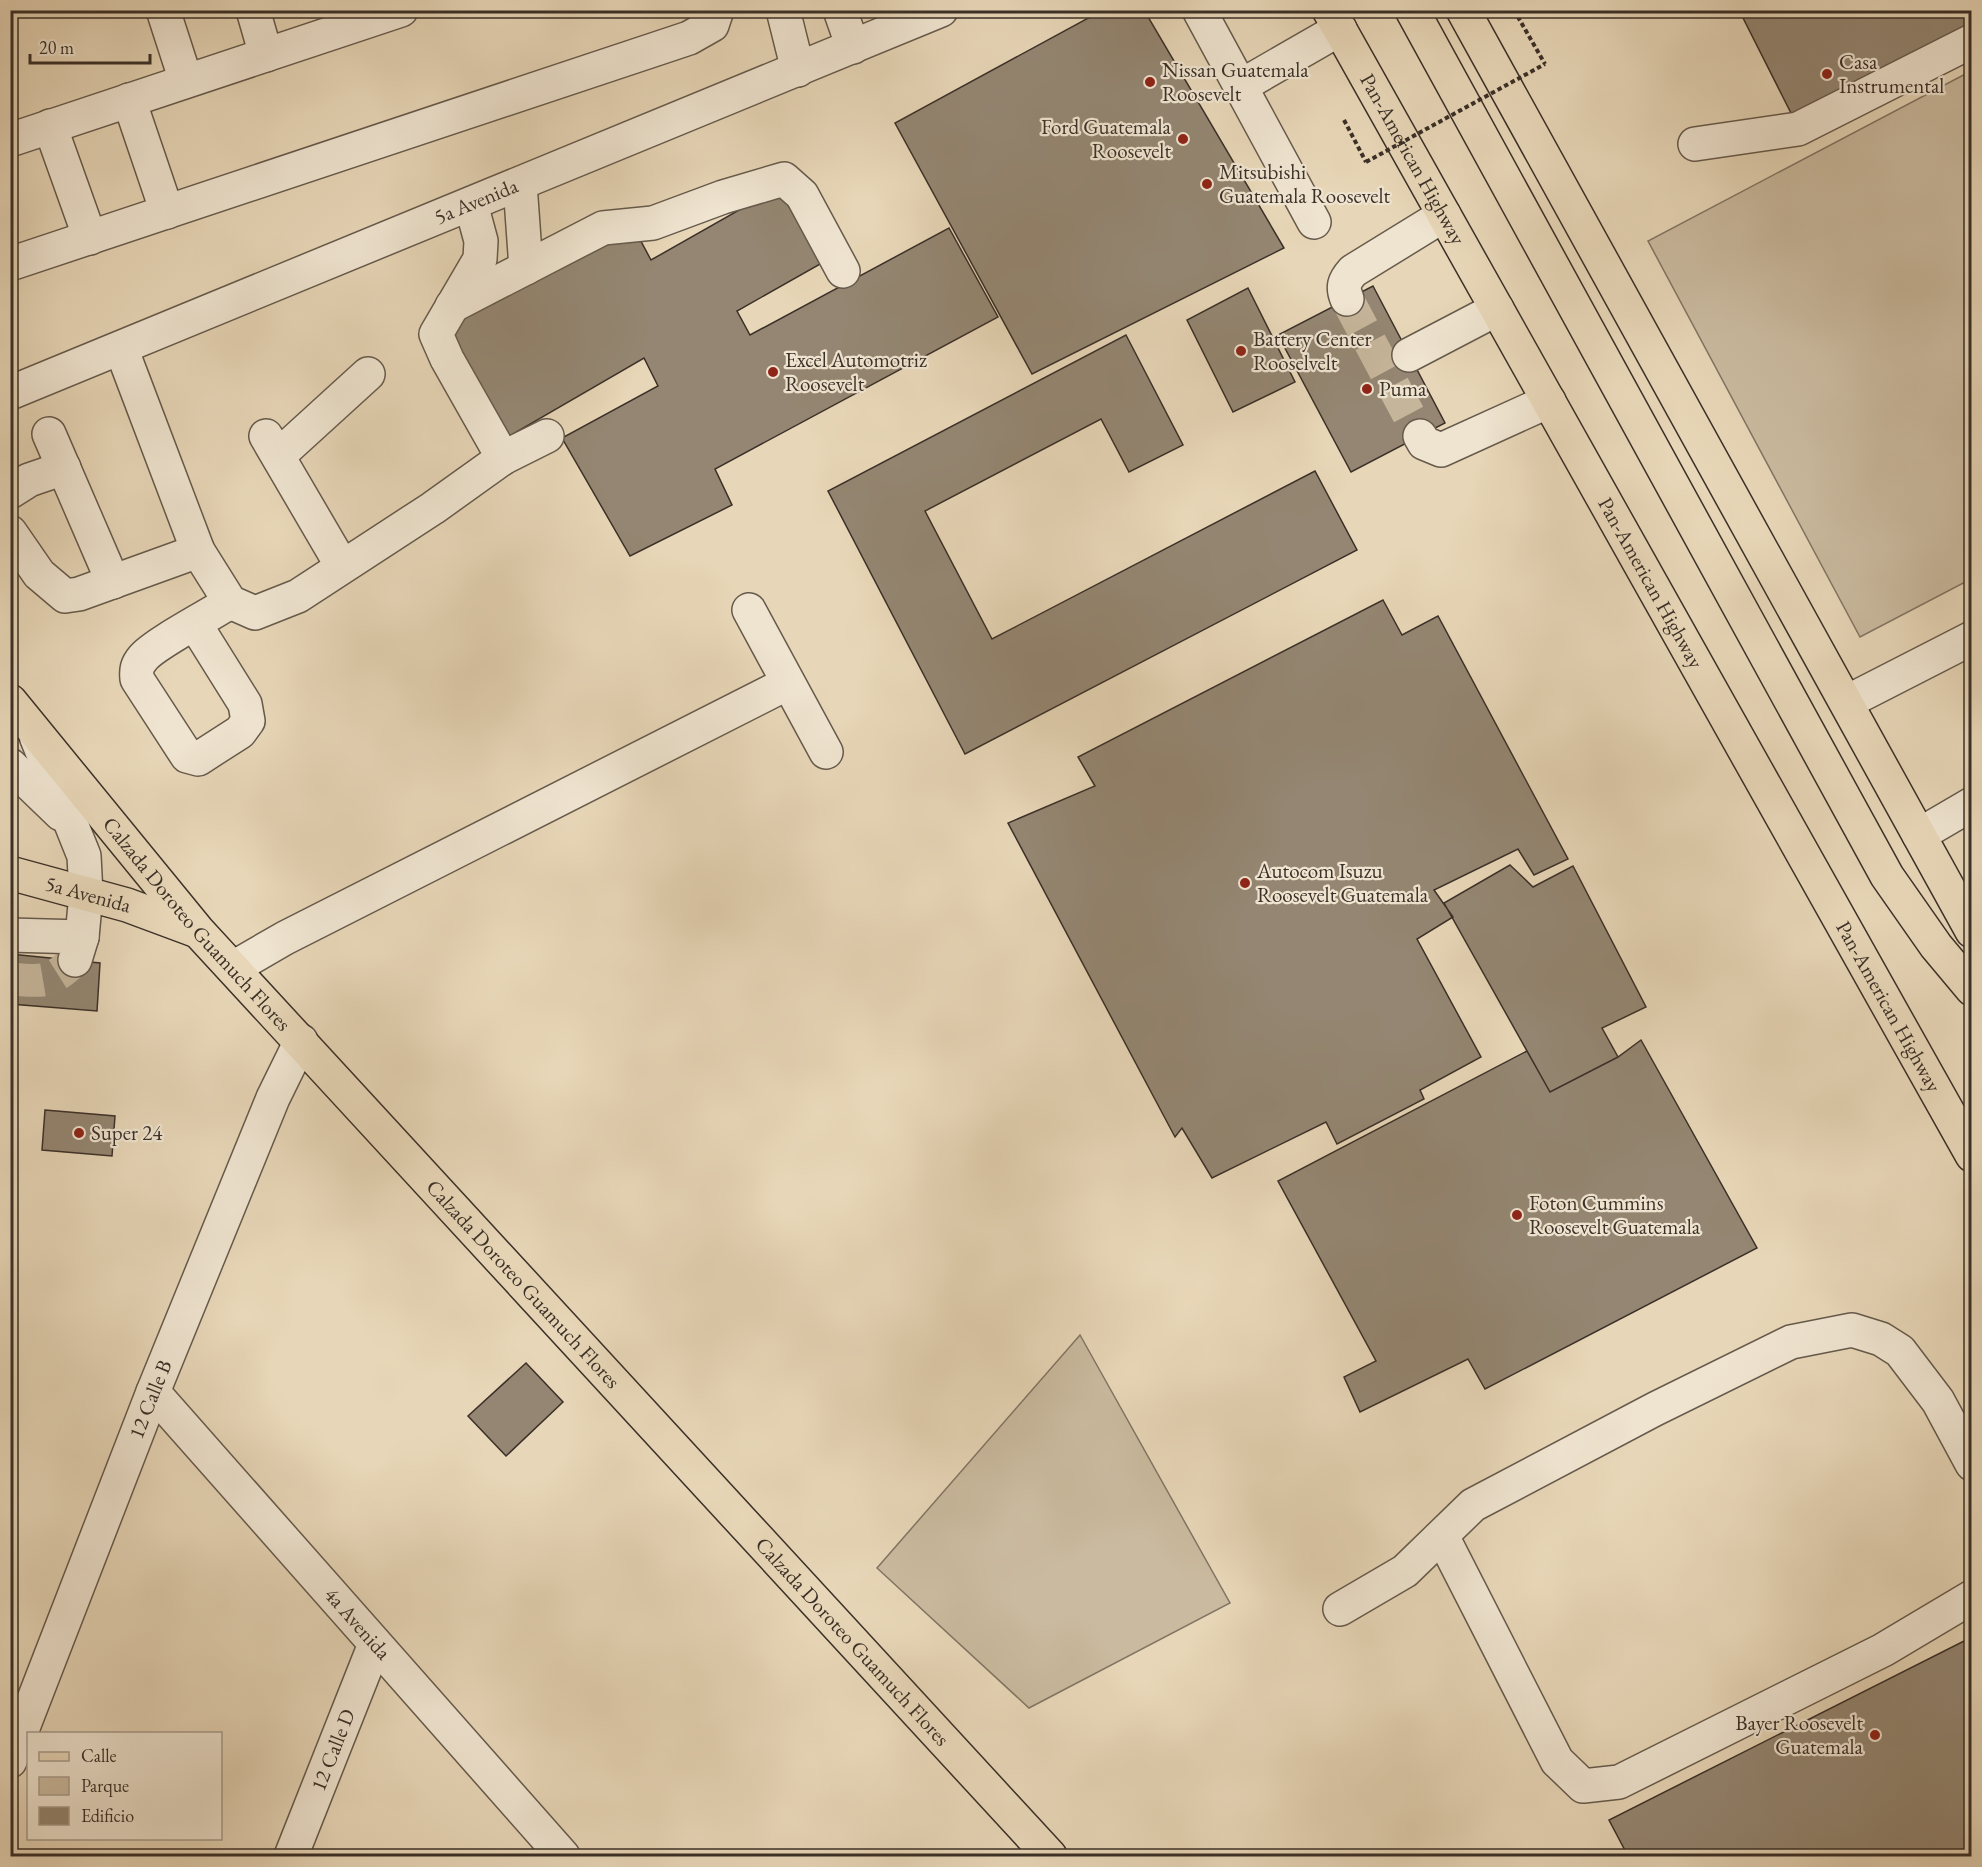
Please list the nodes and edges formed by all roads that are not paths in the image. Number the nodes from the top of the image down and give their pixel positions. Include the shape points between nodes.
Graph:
1 (163, 10) edge
2 (253, 10) edge
3 (401, 10) edge
4 (717, 10) edge
5 (783, 10) edge
6 (840, 10) edge
7 (941, 10) edge
8 (1200, 10) edge
9 (1412, 10) edge
10 (1463, 10) edge
11 (1334, 20) edge
12 (321, 22) edge
13 (1971, 41) edge
14 (853, 47) junction
15 (266, 55) junction
16 (798, 70) junction
17 (186, 81) junction
18 (1240, 86) junction
19 (129, 100) junction
20 (50, 126) junction
21 (10, 140) edge
22 (1695, 144) dead end
23 (520, 184) junction
24 (471, 204) junction
25 (167, 212) junction
26 (1444, 215) junction
27 (1314, 222) dead end
28 (90, 238) junction
29 (10, 264) edge
30 (526, 268) junction
31 (843, 271) dead end
32 (1347, 299) tunnel mouth
33 (452, 306) junction
34 (1497, 309) junction
35 (121, 348) junction
36 (1409, 355) dead end
37 (368, 374) dead end
38 (10, 393) edge
39 (1549, 401) junction
40 (49, 434) dead end
41 (547, 436) dead end
42 (1420, 436) tunnel mouth
43 (503, 458) junction
44 (63, 468) junction
45 (10, 492) edge
46 (10, 531) edge
47 (198, 550) junction
48 (342, 566) junction
49 (113, 582) junction
50 (230, 602) junction
51 (748, 610) dead end
52 (195, 624) dead end
53 (1971, 638) edge
54 (788, 683) junction
55 (10, 701) edge
56 (1847, 702) junction
57 (35, 734) junction
58 (826, 752) dead end
59 (10, 765) edge
60 (1971, 804) edge
61 (68, 822) junction
62 (1919, 835) junction
63 (10, 873) edge
64 (86, 894) junction
65 (198, 931) junction
66 (1971, 932) edge
67 (10, 935) edge
68 (233, 968) junction
69 (1971, 989) edge
70 (301, 1041) junction
71 (1971, 1155) edge
72 (153, 1392) junction
73 (1971, 1464) edge
74 (1442, 1536) junction
75 (1971, 1597) edge
76 (1340, 1609) dead end
77 (375, 1644) junction
78 (10, 1761) edge
79 (291, 1857) edge
80 (563, 1857) edge
81 (1050, 1857) edge

1 - 17 street
2 - 15 street
3 - 12 street
4 - 25 street via 712,26 689,38
5 - 16 street
6 - 14 street
7 - 14 street, 5a Avenida
8 - 18 street
9 - 69 main road via 1887,876
10 - 56 main road
11 - 18 street
11 - 26 main road, Pan-American Highway
12 - 15 street
13 - 22 street via 1798,129
14 - 16 street, 5a Avenida
15 - 17 street
16 - 23 street, 5a Avenida
17 - 19 street
18 - 27 street
19 - 20 street
19 - 25 street
20 - 21 street
20 - 28 street
23 - 24 street, 5a Avenida
23 - 30 street
24 - 33 street via 481,241 480,259
24 - 35 street, 5a Avenida
25 - 28 street
26 - 32 street via 1353,271 1345,280 1343,290
26 - 34 main road, Pan-American Highway
28 - 29 street
30 - 31 street via 603,228 653,223 784,179 802,195
30 - 33 street
33 - 43 street via 436,334
34 - 36 street
34 - 39 main road, Pan-American Highway
35 - 38 street, 5a Avenida
35 - 47 street
37 - 48 street via 272,446
39 - 42 street via 1441,450 1424,443
39 - 71 main road, Pan-American Highway
40 - 44 street
41 - 43 street
43 - 48 street
44 - 45 street via 29,480
44 - 49 street
46 - 49 street via 39,574 65,596
47 - 49 street
47 - 50 street
48 - 50 street via 298,596 255,614
50 - 52 street
51 - 54 street
53 - 56 street
54 - 58 street
54 - 68 street
55 - 57 main road, Calzada Doroteo Guamuch Flores
56 - 62 main road
57 - 61 street
57 - 65 main road, Calzada Doroteo Guamuch Flores
59 - 61 street
60 - 62 street
61 - 64 street via 84,856
62 - 66 main road
63 - 64 main road, 5a Avenida
64 - 65 main road, 5a Avenida
64 - 67 street via 79,949
65 - 68 main road, Calzada Doroteo Guamuch Flores
68 - 70 main road, Calzada Doroteo Guamuch Flores
70 - 72 street, 12 Calle B via 273,1098
70 - 81 main road, Calzada Doroteo Guamuch Flores
72 - 77 street, 4a Avenida
72 - 78 street, 12 Calle B
73 - 74 street via 1938,1401 1900,1350 1852,1330 1791,1342 1655,1409 1473,1505
74 - 75 street via 1557,1761 1582,1786 1619,1782 1884,1650
74 - 76 street via 1405,1571
77 - 79 street, 12 Calle D
77 - 80 street, 4a Avenida

